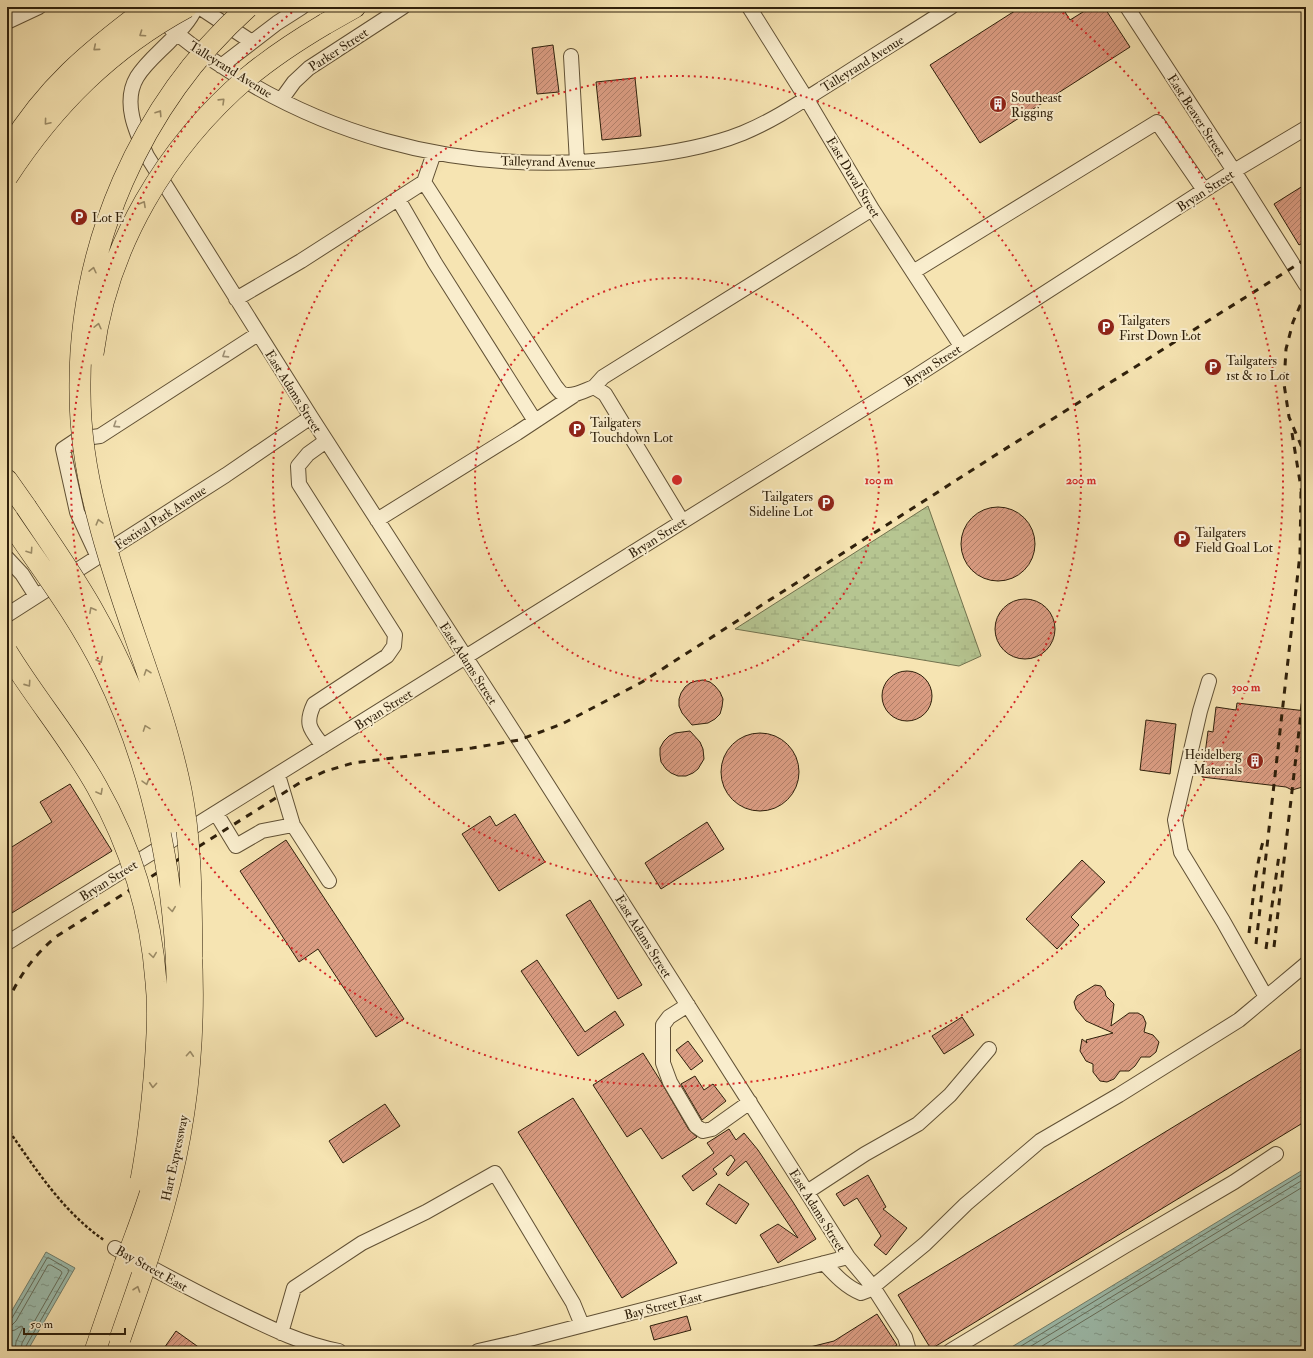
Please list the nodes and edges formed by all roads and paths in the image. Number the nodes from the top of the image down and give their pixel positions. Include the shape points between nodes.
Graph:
1 (39, 7) edge
2 (148, 7) edge
3 (187, 7) edge
4 (197, 7) edge
5 (248, 7) edge
6 (302, 7) edge
7 (355, 7) edge
8 (404, 7) edge
9 (749, 7) edge
10 (951, 7) edge
11 (1126, 7) edge
12 (936, 11) edge
13 (7, 22) edge
14 (178, 34) junction
15 (252, 42) junction
16 (571, 56) dead end
17 (221, 66) junction
18 (806, 98) junction
19 (281, 100) junction
20 (1306, 128) edge
21 (7, 152) edge
22 (434, 152) junction
23 (576, 162) junction
24 (1234, 171) junction
25 (7, 177) edge
26 (424, 182) junction
27 (1204, 190) junction
28 (398, 199) junction
29 (872, 209) junction
30 (913, 272) junction
31 (1306, 285) edge
32 (236, 299) junction
33 (258, 334) junction
34 (961, 346) junction
35 (594, 388) junction
36 (573, 396) junction
37 (311, 418) junction
38 (536, 420) junction
39 (326, 441) junction
40 (7, 480) edge
41 (91, 490) junction
42 (7, 519) edge
43 (377, 520) junction
44 (682, 522) junction
45 (98, 557) junction
46 (7, 558) edge
47 (36, 596) junction
48 (7, 614) edge
49 (7, 652) edge
50 (465, 657) junction
51 (1210, 681) dead end
52 (323, 746) junction
53 (278, 775) junction
54 (216, 813) junction
55 (293, 826) junction
56 (329, 881) dead end
57 (7, 943) edge
58 (192, 958) junction
59 (1306, 964) edge
60 (1266, 997) junction
61 (688, 1004) junction
62 (989, 1049) dead end
63 (750, 1102) junction
64 (7, 1128) edge
65 (1276, 1154) dead end
66 (807, 1192) junction
67 (120, 1256) junction
68 (848, 1257) junction
69 (824, 1263) junction
70 (873, 1287) junction
71 (582, 1326) junction
72 (281, 1333) junction
73 (486, 1350) edge
74 (95, 1351) edge
75 (116, 1351) edge
76 (339, 1351) edge
77 (910, 1351) edge
78 (950, 1351) edge

1 - 13 street
2 - 14 street, Talleyrand Avenue
2 -> 21 highway, bridge via 67,74 32,114
3 -> 25 highway, bridge via 132,41 86,79 44,125
4 - 14 street, East Adams Street
4 - 15 street
41 -> 5 highway, bridge via 80,407 80,359 88,293 102,234 127,171 160,111 196,61
6 - 15 street
41 -> 7 highway, bridge via 88,421 94,349 110,282 125,240 139,212 177,152 215,107 269,60
8 - 19 street, Parker Street via 309,68 294,82
9 - 18 street, East Duval Street
10 - 12 street, Talleyrand Avenue
11 - 24 street, East Beaver Street
12 - 18 street, Talleyrand Avenue
14 - 17 street, Talleyrand Avenue
14 - 32 street, East Adams Street via 146,65 132,86 130,103 133,122 156,172
15 - 17 street
16 - 23 street
17 - 19 street, Talleyrand Avenue
18 - 23 street, Talleyrand Avenue via 742,134 696,148 654,155
18 - 29 street, East Duval Street
19 - 22 street, Talleyrand Avenue via 325,121 361,134
20 - 24 street, Bryan Street
22 - 23 street, Talleyrand Avenue via 520,162
22 - 26 street
24 - 27 street, Bryan Street
24 - 31 street, East Beaver Street
26 - 28 street
26 - 36 street via 556,388 563,394
27 - 30 street via 1157,122
27 - 34 street, Bryan Street
28 - 32 street
28 - 38 street via 435,263
29 - 30 street, East Duval Street
29 - 35 street via 603,377
30 - 34 street, East Duval Street
32 - 33 street, East Adams Street
33 - 37 street, East Adams Street
33 -> 45 street via 100,436 78,439 63,449 77,512
34 - 44 street, Bryan Street
35 - 36 street via 583,390
35 - 44 street via 605,394
36 - 38 street
37 - 39 street, East Adams Street
37 - 45 street, Festival Park Avenue
38 - 43 street
39 - 43 street, East Adams Street
39 - 52 street via 308,454 298,466 298,484 395,634 394,646 387,656 314,704 309,714 309,722 311,730
58 -> 40 highway, bridge via 176,834 163,781 142,716 91,607
58 -> 41 highway, bridge via 190,855 179,782 161,714 104,542
42 -> 67 highway, bridge via 78,624 110,682 139,758 165,861 176,972 174,1068 157,1169 149,1197
43 - 50 street, East Adams Street
44 - 50 street, Bryan Street
45 - 47 street, Festival Park Avenue
46 - 47 street via 22,574
47 - 48 street, Festival Park Avenue
49 -> 67 highway, bridge via 80,758 102,796 131,863 149,929 158,1012 153,1088 135,1220
50 - 52 street, Bryan Street
50 - 61 street, East Adams Street
51 - 60 street via 1200,711 1175,820 1181,852
52 - 53 street, Bryan Street
53 - 54 street, Bryan Street
53 - 55 street
54 - 55 street via 236,846 262,831
54 - 57 street, Bryan Street
55 - 56 street
75 -> 58 highway, Hart Expressway, bridge via 158,1226 181,1130 192,1033
59 - 60 street
60 - 70 street via 1239,1020 1205,1042 1040,1141
61 - 63 street, East Adams Street
61 - 63 street via 669,1017 663,1025 663,1063 670,1082 696,1126 703,1131 712,1129
62 - 66 street via 950,1095 918,1124 865,1154
63 - 66 street, East Adams Street
64 - 67 path, Bay Street East via 31,1164 75,1215
65 - 78 street via 1234,1182
66 - 68 street, East Adams Street
67 - 72 street, Bay Street East
67 - 74 highway
68 - 69 street, Bay Street East
68 - 70 street, East Adams Street
69 - 70 street via 853,1290 861,1293
69 - 71 street, Bay Street East
70 - 77 street, East Adams Street via 905,1337
71 - 72 street via 573,1303 495,1173 426,1212 362,1243 294,1288
71 - 73 street, Bay Street East
72 - 76 street, Bay Street East via 302,1342

